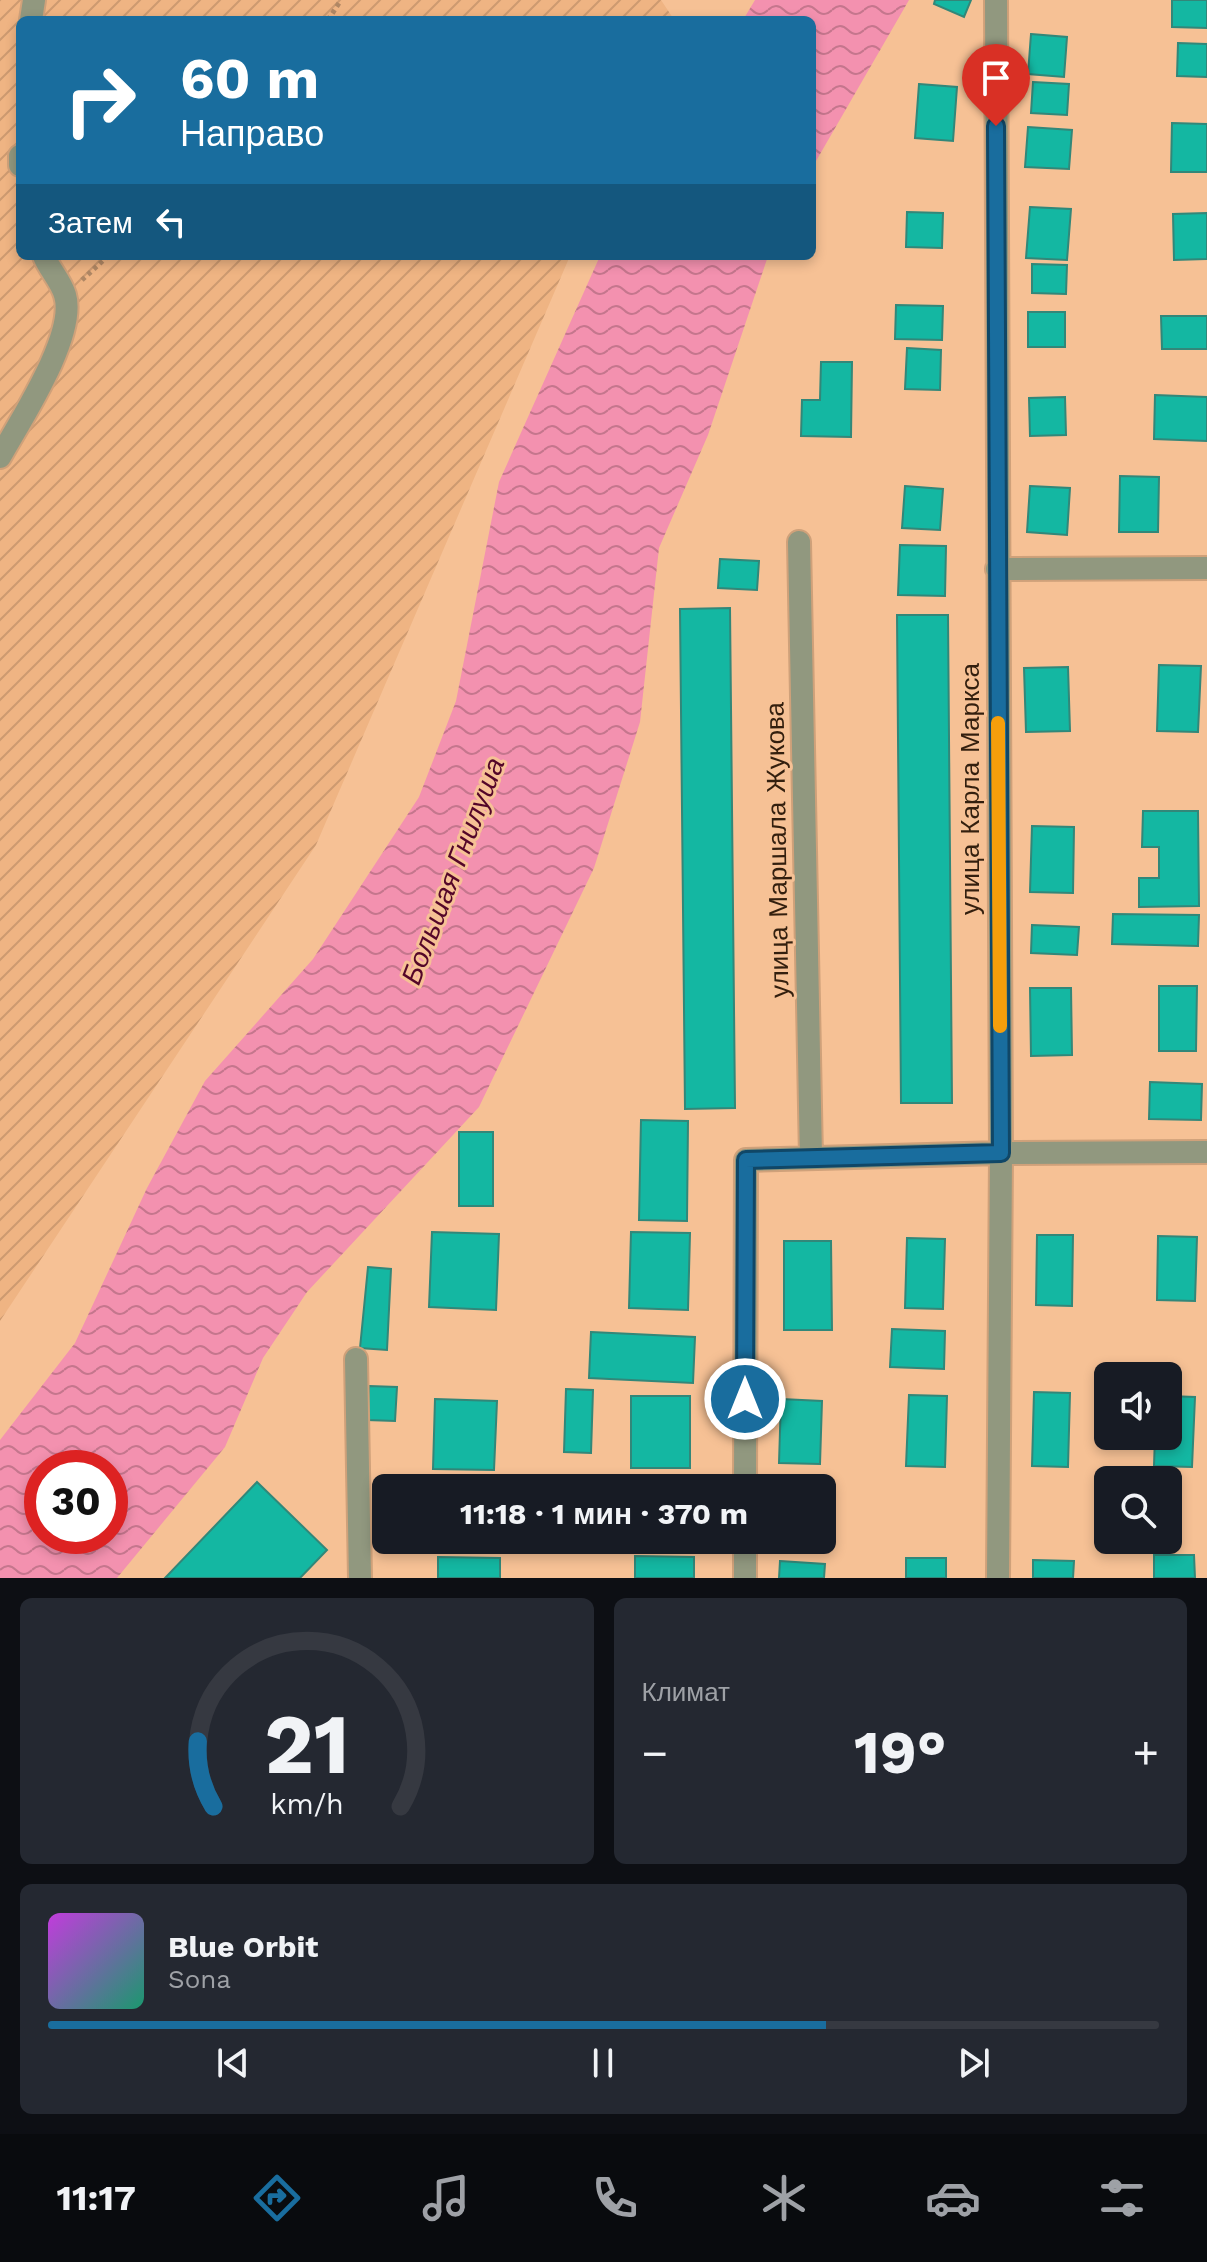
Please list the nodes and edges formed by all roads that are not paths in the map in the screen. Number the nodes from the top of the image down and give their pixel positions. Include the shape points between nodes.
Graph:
1 (996, 0) edge
2 (46, 260) edge
3 (0, 457) edge
4 (799, 542) dead end
5 (1207, 568) edge
6 (997, 569) junction
7 (1207, 1152) edge
8 (1001, 1153) junction
9 (811, 1158) junction
10 (356, 1359) dead end
11 (745, 1474) edge
12 (745, 1554) edge
13 (360, 1578) edge
14 (745, 1578) edge
15 (998, 1578) edge

1 - 6 street, улица Карла Маркса
2 - 3 street via 65,296 62,333 50,366
4 - 9 street, улица Маршала Жукова
5 - 6 street
6 - 8 street, улица Карла Маркса
7 - 8 street
8 - 9 street
8 - 15 street, улица Карла Маркса
9 - 11 street via 746,1160
10 - 13 street
12 - 14 street

